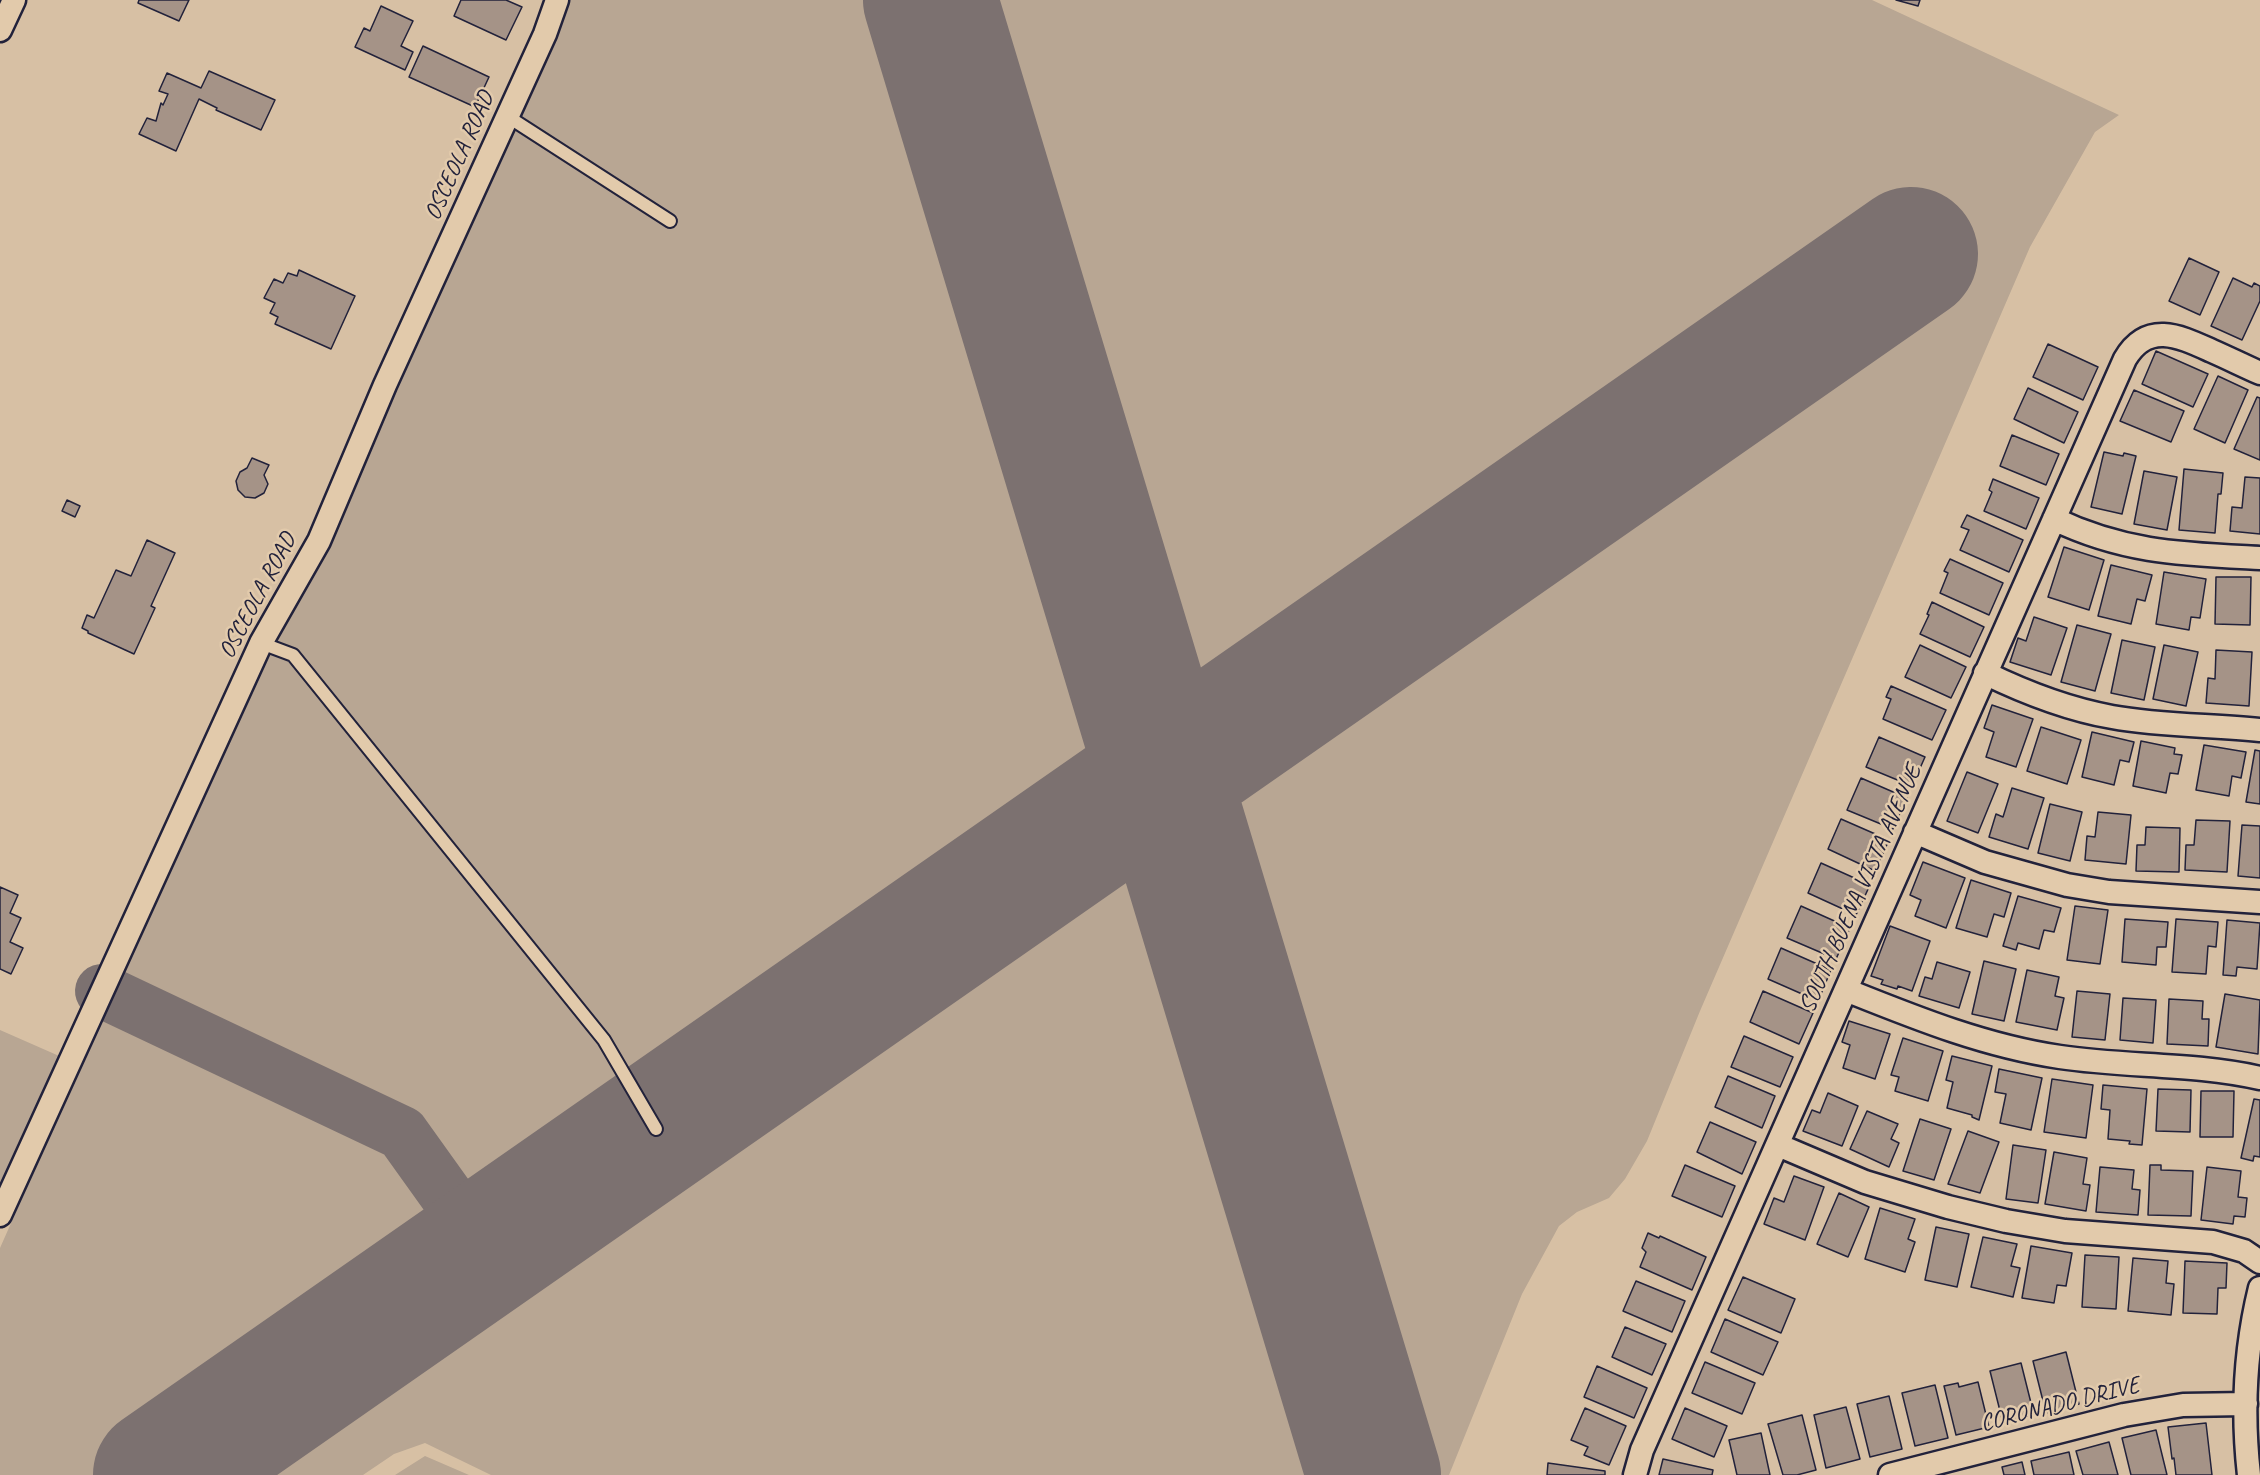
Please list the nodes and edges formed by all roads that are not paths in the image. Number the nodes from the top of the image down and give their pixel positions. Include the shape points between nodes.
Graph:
1 (14, 0) edge
2 (557, 0) edge
3 (0, 30) edge
4 (507, 116) junction
5 (670, 221) dead end
6 (2260, 373) edge
7 (2054, 519) junction
8 (2260, 558) edge
9 (261, 643) junction
10 (1985, 673) junction
11 (2260, 730) edge
12 (1916, 832) junction
13 (2260, 902) edge
14 (1846, 990) junction
15 (2260, 1078) edge
16 (656, 1129) dead end
17 (1778, 1145) junction
18 (0, 1215) edge
19 (2260, 1262) edge
20 (2260, 1288) edge
21 (2246, 1404) junction
22 (1635, 1475) edge
23 (1890, 1475) edge
24 (2249, 1475) edge

1 - 3 street
2 - 4 street, OSCEOLA ROAD
4 - 5 lane
4 - 9 street, OSCEOLA ROAD via 319,541
6 - 7 street, SOUTH BUENA VISTA AVENUE via 2183,338 2151,336 2135,346 2123,363
7 - 8 street via 2097,538 2137,548
7 - 10 street, SOUTH BUENA VISTA AVENUE
9 - 16 lane via 293,655 603,1040
9 - 18 street, OSCEOLA ROAD
10 - 11 street via 2045,699 2104,715
10 - 12 street, SOUTH BUENA VISTA AVENUE
12 - 13 street via 1985,862 2067,885
12 - 14 street, SOUTH BUENA VISTA AVENUE
14 - 15 street via 1953,1032 2015,1049 2099,1063 2208,1069
14 - 17 street, SOUTH BUENA VISTA AVENUE
17 - 19 street via 1865,1182 1976,1214 2065,1231 2213,1242 2244,1251
17 - 22 street, SOUTH BUENA VISTA AVENUE via 1642,1450
20 - 21 street via 2249,1349
21 - 23 street, CORONADO DRIVE via 2183,1405 2124,1415
21 - 24 street

